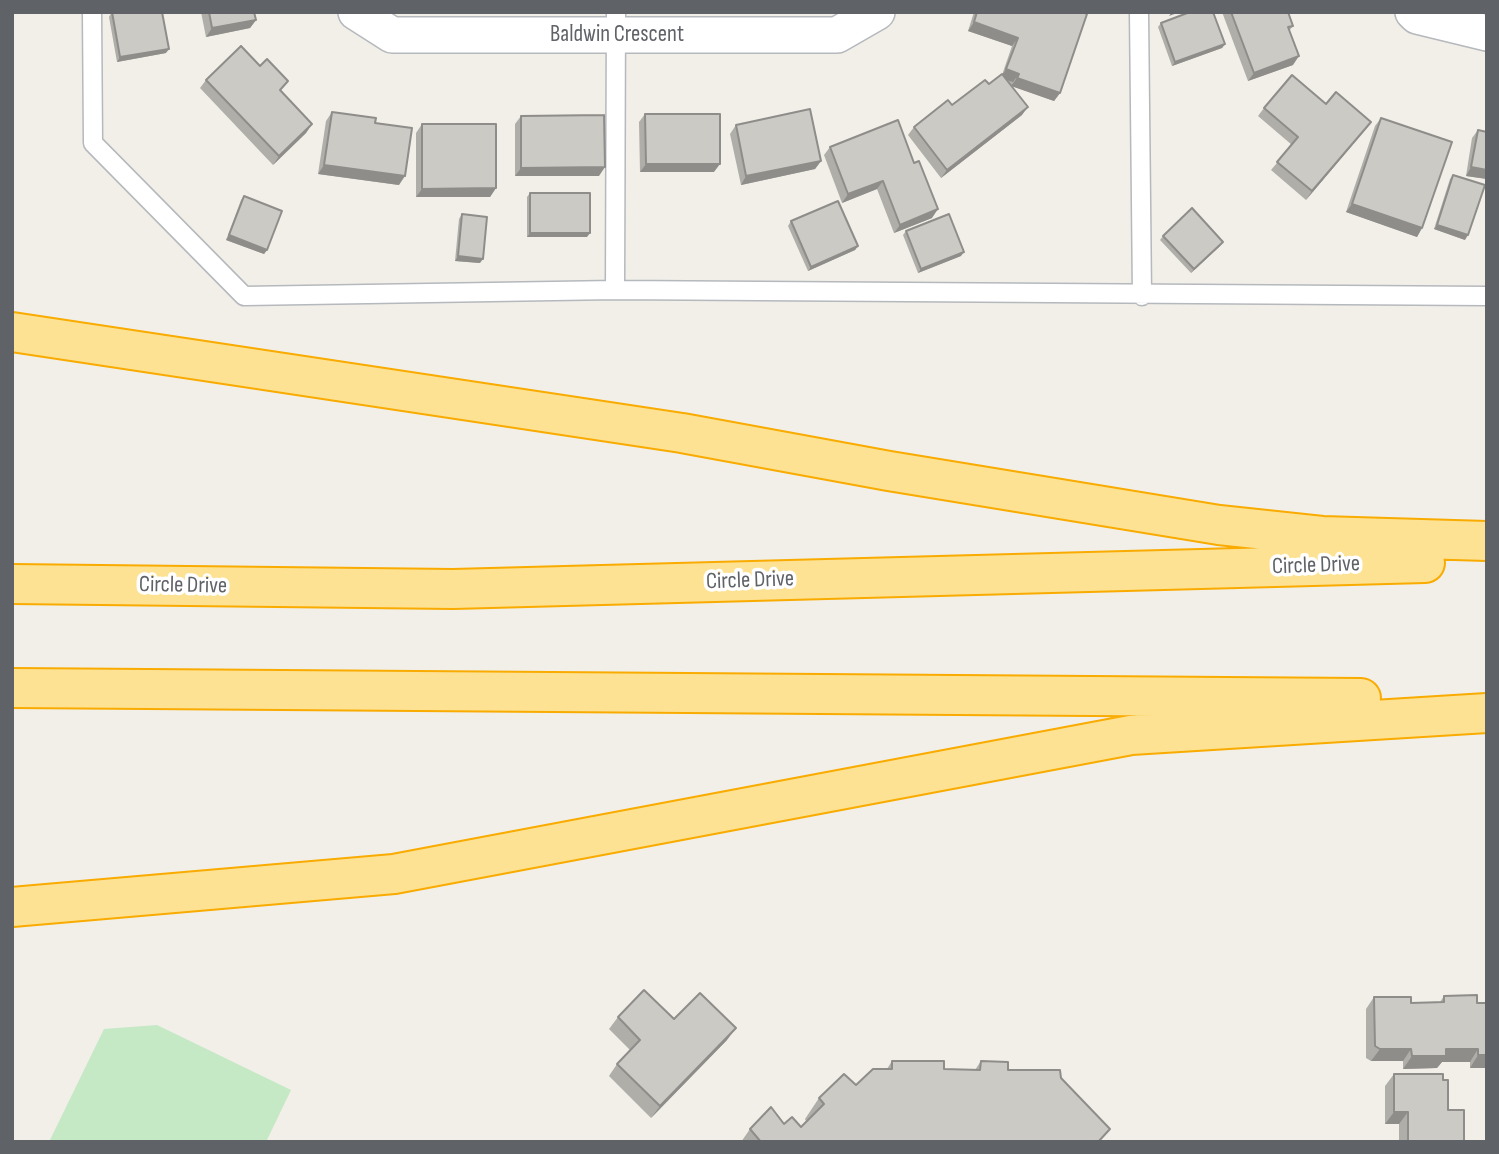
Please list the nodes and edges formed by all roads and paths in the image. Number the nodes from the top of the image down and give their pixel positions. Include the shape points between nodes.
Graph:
1 (92, 12) edge
2 (356, 12) edge
3 (877, 12) edge
4 (1139, 12) edge
5 (1413, 12) edge
6 (616, 24) edge
7 (1487, 33) edge
8 (615, 290) junction
9 (1142, 296) junction
10 (1487, 296) edge
11 (12, 332) edge
12 (1487, 541) edge
13 (1487, 561) edge
14 (12, 584) edge
15 (12, 688) edge
16 (1487, 698) edge
17 (1487, 713) edge
18 (90, 900) junction
19 (12, 907) edge
20 (12, 919) edge

1 - 8 lane via 93,143 244,296
2 - 6 street, Baldwin Crescent via 392,35
3 - 6 street, Baldwin Crescent via 837,35
4 - 9 lane
5 - 7 street
6 - 8 lane
8 - 9 lane
9 - 10 lane
11 - 12 highway via 682,433 1220,524 1322,536
13 - 14 highway, Circle Drive via 453,589
15 - 16 highway
17 - 18 highway via 1130,735 394,874
18 - 19 highway
18 - 20 highway

